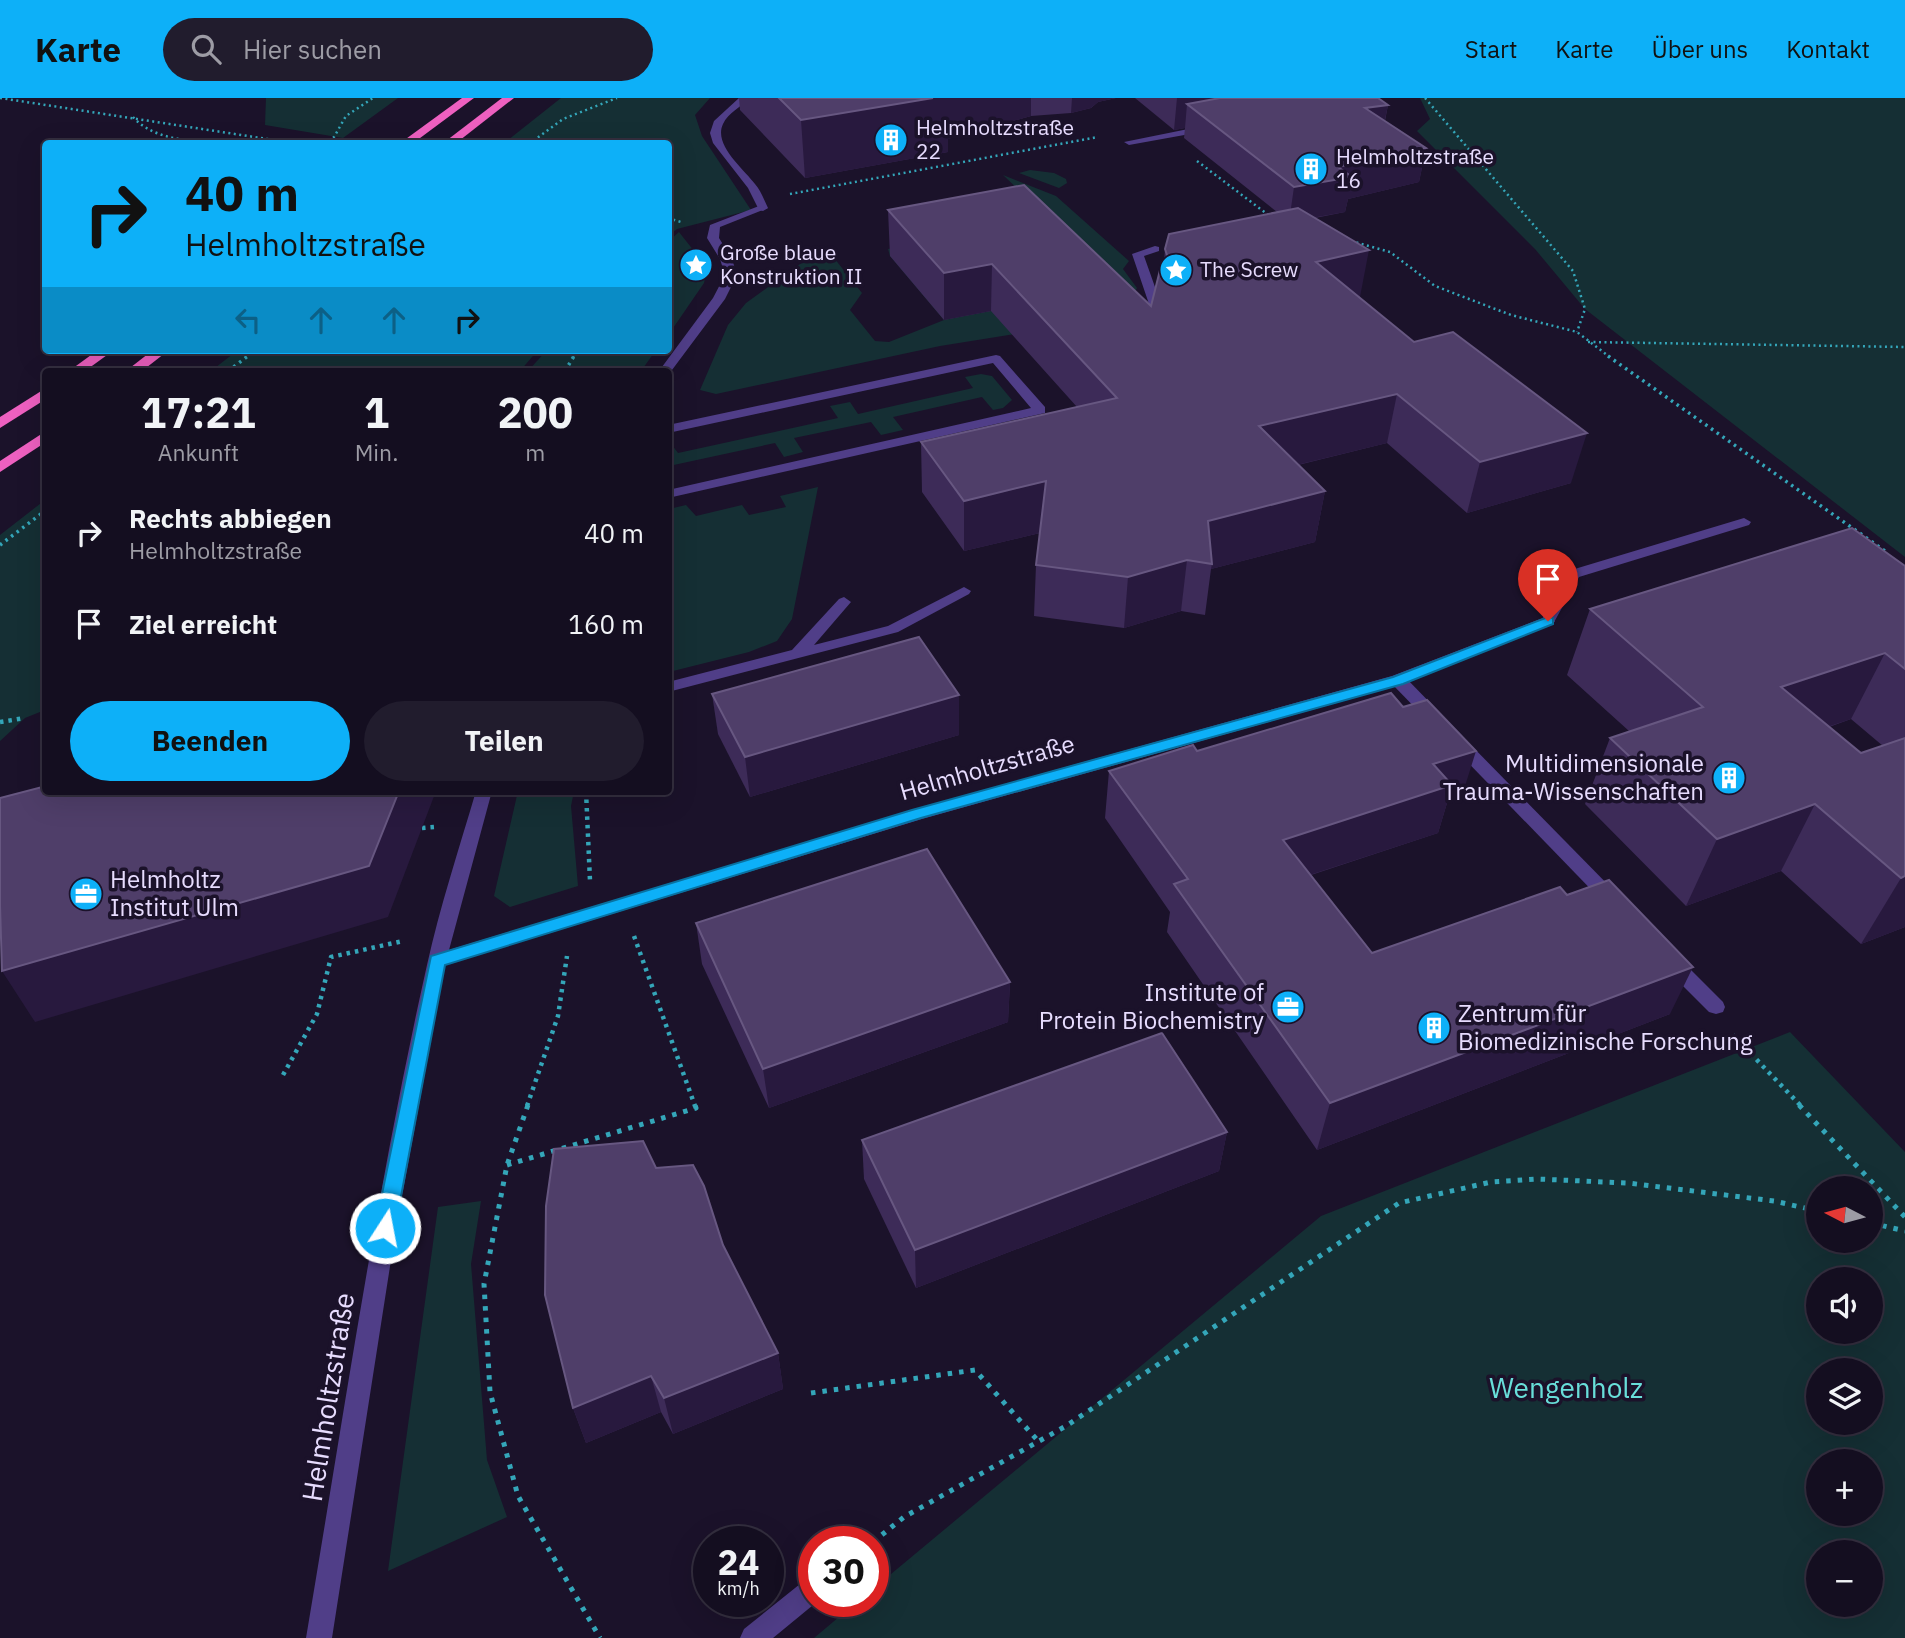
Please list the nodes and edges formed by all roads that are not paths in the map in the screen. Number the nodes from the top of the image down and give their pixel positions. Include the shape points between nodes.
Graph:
1 (469, 98) edge
2 (509, 98) edge
3 (745, 98) edge
4 (1222, 125) edge
5 (410, 140) edge
6 (452, 140) edge
7 (1129, 142) dead end
8 (1155, 249) dead end
9 (1155, 304) edge
10 (101, 354) edge
11 (156, 354) edge
12 (80, 368) edge
13 (137, 368) edge
14 (667, 368) edge
15 (42, 395) edge
16 (0, 424) edge
17 (672, 428) edge
18 (42, 438) edge
19 (0, 468) edge
20 (672, 493) edge
21 (1744, 523) dead end
22 (964, 591) dead end
23 (844, 602) dead end
24 (796, 655) junction
25 (1398, 680) junction
26 (672, 686) edge
27 (483, 795) edge
28 (1629, 918) edge
29 (1658, 948) edge
30 (437, 961) junction
31 (1716, 1007) dead end
32 (798, 1602) edge
33 (319, 1638) edge
34 (753, 1638) edge

1 - 5 highway
2 - 6 highway
3 - 14 street via 728,109 715,131 719,149 761,204 715,225 713,238 731,275 719,299
4 - 7 street
8 - 9 street via 1138,254
10 - 12 highway
11 - 13 highway
15 - 16 highway
17 - 20 street via 996,359 1040,410
18 - 19 highway
21 - 25 street, Helmholtzstraße via 1573,574 1548,621
22 - 24 street via 893,629
23 - 24 street
24 - 26 street
25 - 28 street
25 - 30 street, Helmholtzstraße via 918,814
27 - 30 street, Helmholtzstraße
29 - 31 street
30 - 33 street, Helmholtzstraße via 385,1228
32 - 34 street

